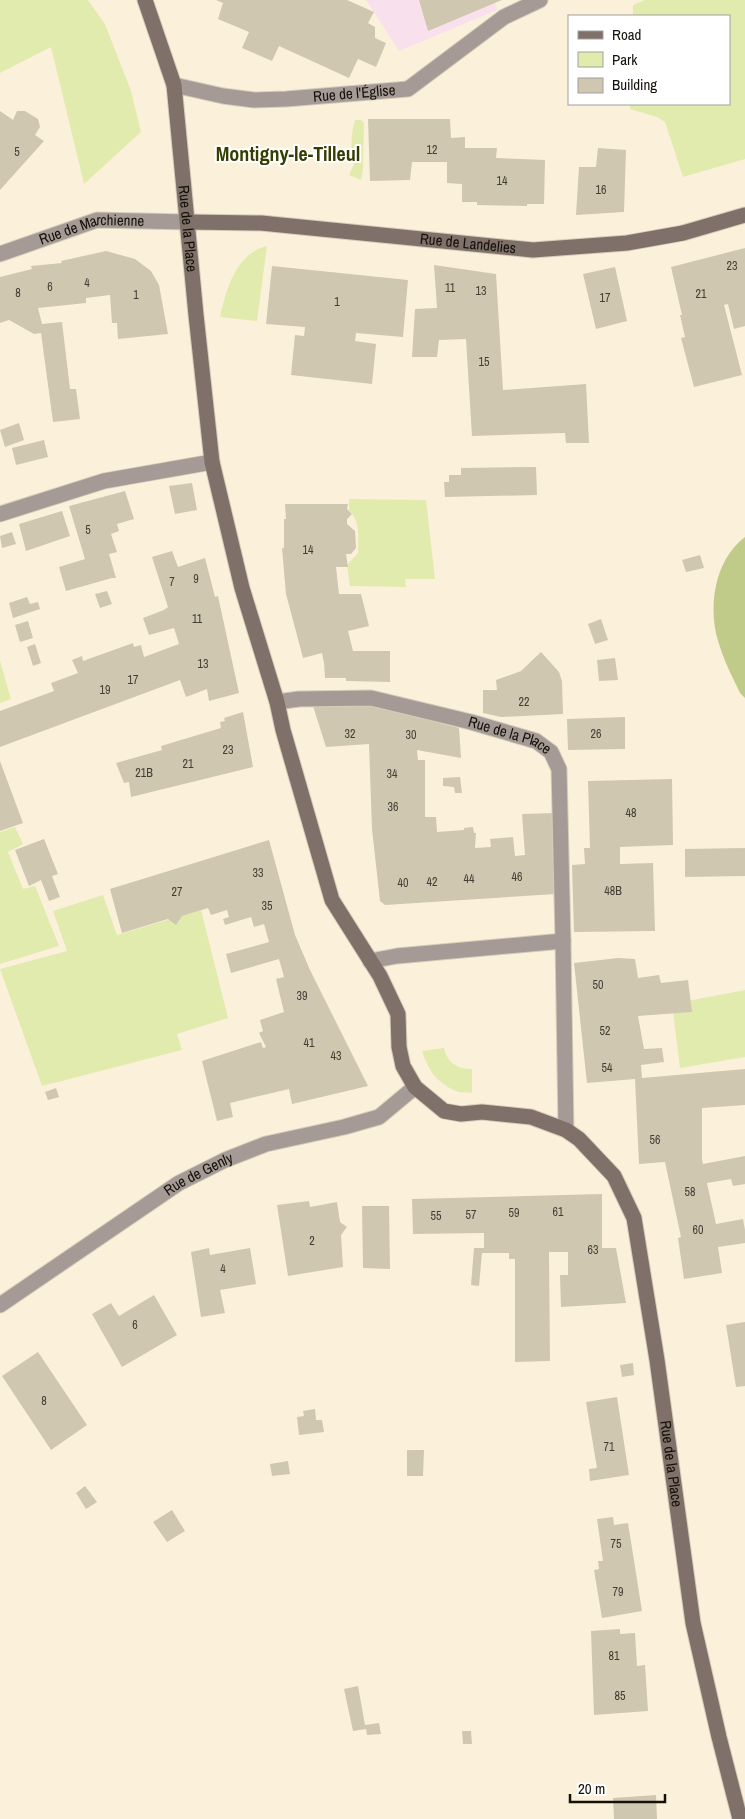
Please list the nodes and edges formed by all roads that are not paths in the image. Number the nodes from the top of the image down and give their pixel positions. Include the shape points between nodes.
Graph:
1 (146, 0) edge
2 (540, 0) edge
3 (174, 84) junction
4 (745, 215) edge
5 (188, 222) junction
6 (0, 254) edge
7 (212, 462) junction
8 (0, 514) edge
9 (277, 702) junction
10 (563, 941) junction
11 (370, 961) junction
12 (415, 1087) junction
13 (566, 1130) junction
14 (0, 1305) edge
15 (740, 1819) edge

1 - 3 main road, Rue de la Place
2 - 3 street, Rue de l'Église via 504,17 408,89 254,100
3 - 5 main road, Rue de la Place
4 - 5 main road, Rue de Landelies via 683,233 627,243 533,250 261,223
5 - 6 street, Rue de Marchienne via 97,220
5 - 7 main road, Rue de la Place
7 - 8 street via 104,481
7 - 9 main road, Rue de la Place via 242,588
9 - 10 street, Rue de la Place via 371,698 536,741 551,752 559,769
9 - 11 main road, Rue de la Place via 332,900
10 - 11 street
10 - 13 street, Rue de la Place
11 - 12 main road, Rue de la Place via 398,1014 403,1066
12 - 13 main road, Rue de la Place via 444,1111 531,1117
12 - 14 street, Rue de Genly via 379,1117 266,1144 180,1183
13 - 15 main road, Rue de la Place via 614,1176 634,1218 692,1623

